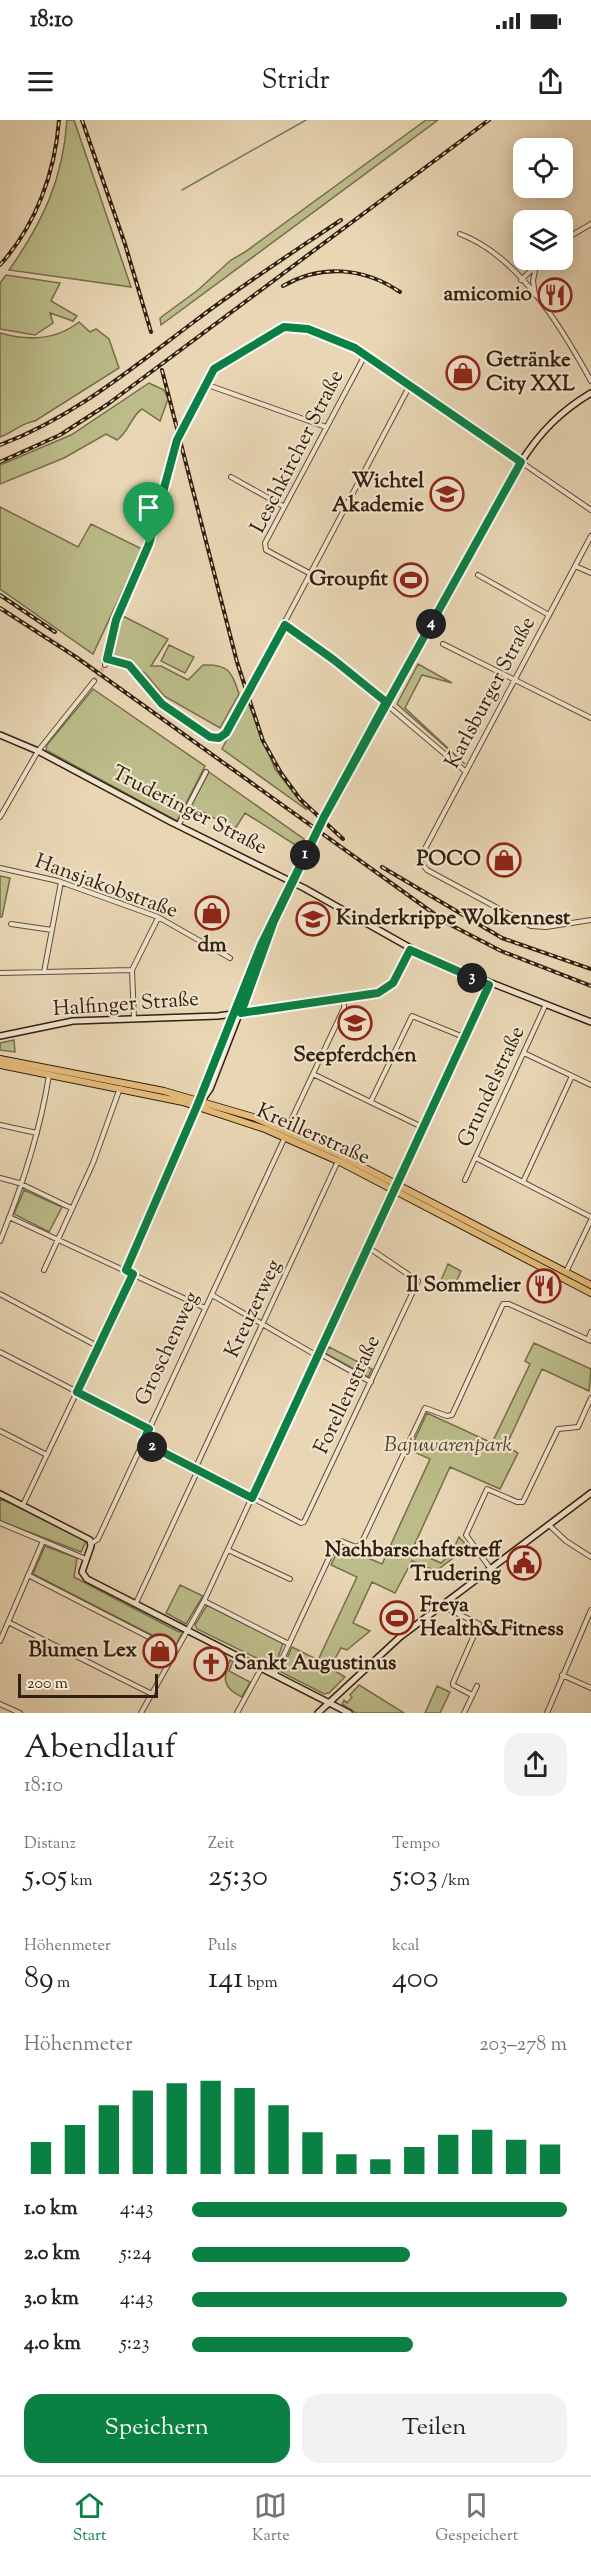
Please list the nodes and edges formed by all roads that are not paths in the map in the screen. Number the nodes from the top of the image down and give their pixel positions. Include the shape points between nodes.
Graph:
1 (591, 224) edge
2 (460, 234) dead end
3 (573, 235) edge
4 (531, 270) edge
5 (535, 270) edge
6 (521, 280) junction
7 (535, 296) junction
8 (365, 355) junction
9 (591, 381) edge
10 (205, 384) junction
11 (410, 386) junction
12 (591, 393) edge
13 (326, 427) junction
14 (521, 462) junction
15 (231, 477) dead end
16 (284, 506) junction
17 (591, 510) edge
18 (591, 536) edge
19 (575, 566) junction
20 (591, 573) edge
21 (311, 574) junction
22 (478, 575) dead end
23 (549, 615) junction
24 (285, 625) junction
25 (443, 644) dead end
26 (107, 659) junction
27 (105, 665) tunnel mouth
28 (514, 680) junction
29 (94, 681) tunnel mouth
30 (386, 702) junction
31 (591, 718) edge
32 (0, 735) edge
33 (38, 752) junction
34 (206, 772) dead end
35 (466, 772) junction
36 (0, 817) edge
37 (178, 826) junction
38 (0, 868) edge
39 (62, 882) junction
40 (158, 917) junction
41 (591, 920) edge
42 (274, 921) junction
43 (11, 924) dead end
44 (52, 930) junction
45 (410, 950) junction
46 (230, 958) dead end
47 (132, 970) junction
48 (44, 972) junction
49 (0, 973) edge
50 (489, 985) junction
51 (344, 998) junction
52 (546, 1006) junction
53 (241, 1013) junction
54 (232, 1014) junction
55 (134, 1018) junction
56 (591, 1022) edge
57 (0, 1036) edge
58 (466, 1038) junction
59 (524, 1053) junction
60 (0, 1059) edge
61 (0, 1065) edge
62 (49, 1074) junction
63 (313, 1074) junction
64 (572, 1076) junction
65 (591, 1085) edge
66 (120, 1088) junction
67 (371, 1101) junction
68 (199, 1102) junction
69 (0, 1125) edge
70 (424, 1128) junction
71 (38, 1133) junction
72 (286, 1134) junction
73 (476, 1158) junction
74 (338, 1161) junction
75 (0, 1178) edge
76 (465, 1180) dead end
77 (523, 1182) junction
78 (22, 1184) junction
79 (398, 1185) junction
80 (394, 1192) junction
81 (71, 1208) junction
82 (9, 1217) junction
83 (591, 1218) edge
84 (1, 1234) edge
85 (57, 1239) junction
86 (0, 1241) edge
87 (369, 1248) junction
88 (44, 1270) dead end
89 (126, 1270) junction
90 (566, 1272) junction
91 (133, 1274) junction
92 (591, 1285) edge
93 (591, 1293) edge
94 (0, 1294) edge
95 (212, 1295) junction
96 (205, 1308) junction
97 (262, 1325) junction
98 (591, 1332) edge
99 (589, 1340) edge
100 (99, 1347) junction
101 (0, 1352) edge
102 (319, 1355) junction
103 (370, 1382) junction
104 (77, 1392) junction
105 (591, 1398) edge
106 (149, 1429) junction
107 (0, 1431) edge
108 (143, 1442) junction
109 (47, 1455) junction
110 (196, 1469) junction
111 (591, 1493) edge
112 (0, 1494) edge
113 (252, 1498) junction
114 (23, 1505) junction
115 (0, 1523) edge
116 (548, 1524) junction
117 (43, 1541) junction
118 (92, 1543) junction
119 (228, 1550) junction
120 (591, 1557) edge
121 (86, 1559) junction
122 (490, 1568) junction
123 (28, 1575) junction
124 (290, 1579) dead end
125 (204, 1601) junction
126 (136, 1603) junction
127 (442, 1606) junction
128 (591, 1610) edge
129 (8, 1622) junction
130 (189, 1629) junction
131 (0, 1641) edge
132 (289, 1644) junction
133 (177, 1651) junction
134 (262, 1667) junction
135 (275, 1674) junction
136 (562, 1675) junction
137 (477, 1686) dead end
138 (591, 1688) edge
139 (152, 1694) junction
140 (472, 1695) junction
141 (331, 1702) junction
142 (0, 1704) edge
143 (20, 1713) edge
144 (141, 1713) edge
145 (237, 1713) edge
146 (318, 1713) edge
147 (350, 1713) edge
148 (464, 1713) edge
149 (547, 1713) edge

1 - 3 street
2 - 6 street via 475,240
4 - 6 street
5 - 7 street
6 - 7 street
7 - 9 street via 569,340
8 - 10 street via 308,329 292,326 274,331 222,363
8 - 11 street
8 - 13 street, Leschkircher Straße
10 - 13 street
10 - 26 street via 177,440 152,536 116,620
11 - 14 street
11 - 21 street
12 - 14 street via 556,417
13 - 16 street, Leschkircher Straße
14 - 17 street
14 - 30 street
15 - 16 street
16 - 21 street, Leschkircher Straße via 265,543 266,550
18 - 19 street, Karlsburger Straße
19 - 20 street
19 - 23 street, Karlsburger Straße
21 - 24 street
22 - 23 street
23 - 28 street, Karlsburger Straße
24 - 26 street via 226,733 219,738 210,737 162,704 129,665
24 - 30 street
25 - 28 street
26 - 27 street
28 - 31 street
28 - 35 street, Karlsburger Straße
29 - 33 street
30 - 35 street
30 - 42 street, bridge
32 - 33 street, Truderinger Straße
33 - 36 street
33 - 37 street, Truderinger Straße
34 - 37 street
35 - 41 street, Karlsburger Straße via 421,851 421,864 531,926
37 - 45 street, Truderinger Straße via 312,892
38 - 39 street, Hansjakobstraße
39 - 40 street, Hansjakobstraße
39 - 44 street
40 - 46 street, Hansjakobstraße
40 - 47 street
42 - 53 street
42 - 54 street
43 - 44 street
44 - 48 street
45 - 50 street, Truderinger Straße
45 - 51 street, Halfinger Straße via 386,990
47 - 48 street
47 - 55 street
48 - 49 street
50 - 52 street, Truderinger Straße
50 - 58 street
51 - 53 street, Halfinger Straße
51 - 63 street, Groschenweg via 344,1008
52 - 56 street, Truderinger Straße
52 - 59 street, Grundelstraße
53 - 54 street, Halfinger Straße
53 - 68 street
54 - 55 street, Halfinger Straße
54 - 68 street
55 - 57 street, Halfinger Straße via 73,1021
58 - 67 street via 412,1016
58 - 70 street
59 - 64 street
59 - 73 street, Grundelstraße
60 - 68 main road, Kreillerstraße
61 - 62 main road, Kreillerstraße
62 - 66 main road, Kreillerstraße
62 - 71 street
63 - 67 street
63 - 72 street, Groschenweg
64 - 65 street
64 - 77 street
66 - 68 main road, Kreillerstraße
66 - 81 street via 93,1163
67 - 70 street
68 - 72 main road, Kreillerstraße
68 - 89 street
69 - 71 street
70 - 79 street
71 - 78 street
72 - 74 main road, Kreillerstraße
72 - 79 main road, Kreillerstraße
72 - 95 street, Groschenweg
73 - 76 street, Grundelstraße
73 - 77 street
74 - 80 main road, Kreillerstraße
74 - 97 street, Kreuzerweg
75 - 78 street
77 - 83 street
78 - 81 street
78 - 82 street
79 - 80 street
79 - 90 main road, Kreillerstraße
80 - 87 street
80 - 93 main road, Kreillerstraße
81 - 85 street
82 - 84 street
82 - 85 street
83 - 90 street
84 - 86 street
85 - 88 street
85 - 89 street
87 - 102 street
87 - 103 street, Forellenstraße via 418,1279
89 - 91 street
90 - 92 main road, Kreillerstraße
91 - 96 street
91 - 100 street
94 - 100 street
95 - 96 street, Groschenweg
95 - 97 street
96 - 106 street, Groschenweg
97 - 102 street
97 - 110 street, Kreuzerweg
98 - 99 street
99 - 132 street via 503,1304 452,1415 429,1408 421,1412 361,1544 356,1547 336,1543
100 - 104 street
101 - 104 street
102 - 103 street
102 - 113 street
103 - 113 street, Forellenstraße via 303,1523
104 - 106 street
104 - 109 street
105 - 122 street via 578,1427 558,1429 523,1502 487,1489 466,1535
106 - 108 street, Groschenweg
107 - 109 street
108 - 110 street
108 - 118 street, Groschenweg via 98,1539
109 - 114 street
110 - 113 street
110 - 126 street, Kreuzerweg
111 - 116 street
112 - 114 street
113 - 119 street
114 - 118 street
115 - 117 street
116 - 120 street
116 - 122 street
117 - 121 street
117 - 123 street
118 - 121 street, Groschenweg
119 - 124 street
119 - 125 street
121 - 126 street, Groschenweg via 81,1572 87,1580
122 - 127 street
123 - 129 street
123 - 133 street
125 - 130 street
125 - 132 street
126 - 130 street
127 - 140 street via 479,1624 453,1683
127 - 141 street via 383,1651
128 - 136 street
129 - 131 street
129 - 139 street
130 - 133 street
130 - 134 street
132 - 135 street
133 - 139 street
134 - 135 street
134 - 145 street
135 - 141 street
136 - 138 street
136 - 149 street
137 - 140 street
139 - 144 street
140 - 148 street
141 - 146 street
141 - 147 street
142 - 143 street

